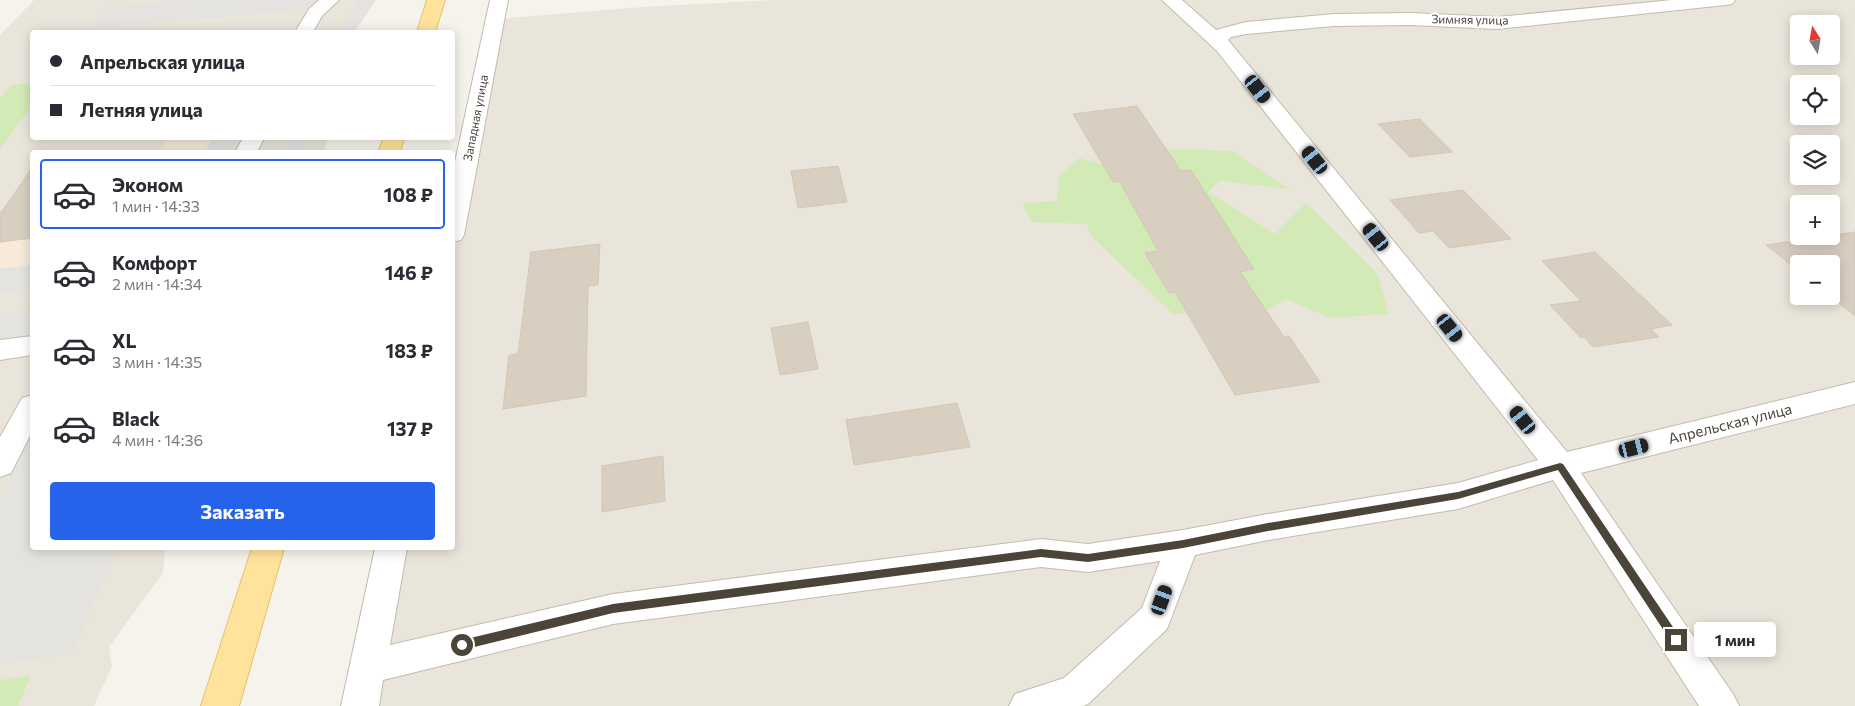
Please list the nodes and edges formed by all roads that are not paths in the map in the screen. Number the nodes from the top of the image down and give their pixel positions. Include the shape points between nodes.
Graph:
1 (330, 0) edge
2 (436, 0) edge
3 (499, 0) edge
4 (1171, 0) edge
5 (1726, 0) edge
6 (305, 30) edge
7 (427, 30) edge
8 (1218, 40) junction
9 (455, 221) edge
10 (30, 346) edge
11 (0, 350) edge
12 (1855, 393) edge
13 (30, 410) edge
14 (0, 466) edge
15 (1560, 466) junction
16 (1183, 544) junction
17 (267, 550) edge
18 (391, 550) edge
19 (367, 667) junction
20 (220, 706) edge
21 (360, 706) edge
22 (1028, 706) edge
23 (1720, 706) edge

1 - 6 street
2 - 7 main road
3 - 9 street, Западная улица
4 - 8 street
5 - 8 street, Зимняя улица via 1497,23 1334,20 1246,28 1224,33
8 - 15 street
10 - 11 street
12 - 15 street, Апрельская улица
13 - 14 street
15 - 16 street, Апрельская улица via 1458,496
15 - 23 street
16 - 19 street, Апрельская улица via 1088,558 1041,553 613,609
16 - 22 street via 1155,618 1075,692
17 - 20 main road
18 - 19 street
19 - 21 street

